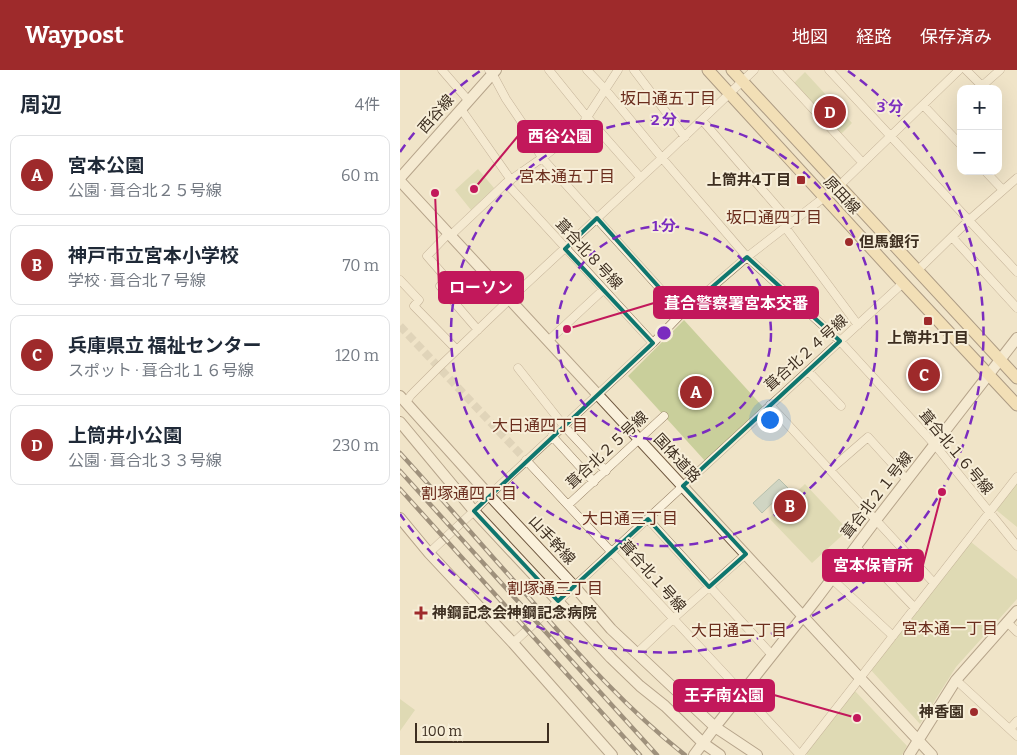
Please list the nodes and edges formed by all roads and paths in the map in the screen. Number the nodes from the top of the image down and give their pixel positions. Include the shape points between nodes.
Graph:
1 (442, 70) edge
2 (550, 70) edge
3 (587, 70) edge
4 (618, 70) edge
5 (634, 70) edge
6 (708, 70) edge
7 (732, 70) edge
8 (754, 70) edge
9 (777, 70) edge
10 (829, 70) edge
11 (959, 70) edge
12 (966, 70) edge
13 (1000, 70) edge
14 (492, 71) edge
15 (742, 81) junction
16 (980, 85) edge
17 (986, 85) edge
18 (605, 89) junction
19 (730, 94) junction
20 (468, 100) junction
21 (922, 105) junction
22 (461, 109) junction
23 (587, 117) junction
24 (702, 120) junction
25 (890, 136) junction
26 (685, 137) junction
27 (957, 142) edge
28 (542, 158) junction
29 (662, 158) junction
30 (862, 162) junction
31 (989, 175) edge
32 (640, 177) junction
33 (1017, 178) edge
34 (400, 180) edge
35 (508, 182) junction
36 (840, 185) junction
37 (1003, 190) junction
38 (824, 197) junction
39 (597, 218) junction
40 (968, 221) junction
41 (788, 225) junction
42 (449, 235) junction
43 (952, 236) junction
44 (565, 249) junction
45 (746, 257) junction
46 (918, 270) junction
47 (1017, 272) edge
48 (400, 280) edge
49 (903, 283) junction
50 (603, 290) junction
51 (510, 299) junction
52 (1017, 308) edge
53 (682, 313) junction
54 (858, 325) junction
55 (478, 330) junction
56 (1017, 339) edge
57 (548, 341) junction
58 (840, 341) junction
59 (653, 343) junction
60 (457, 350) junction
61 (1000, 360) junction
62 (518, 368) dead end
63 (808, 371) junction
64 (989, 374) junction
65 (1017, 378) edge
66 (597, 395) junction
67 (402, 402) edge
68 (770, 405) junction
69 (1017, 405) edge
70 (841, 406) dead end
71 (664, 416) dead end
72 (400, 422) edge
73 (564, 426) junction
74 (552, 436) junction
75 (639, 440) junction
76 (935, 445) junction
77 (526, 460) junction
78 (830, 470) junction
79 (606, 471) junction
80 (1017, 478) edge
81 (907, 480) junction
82 (594, 482) junction
83 (683, 486) junction
84 (489, 495) junction
85 (568, 505) junction
86 (474, 512) junction
87 (989, 512) junction
88 (400, 518) edge
89 (648, 519) junction
90 (876, 520) junction
91 (1017, 546) edge
92 (856, 547) junction
93 (613, 552) junction
94 (429, 553) junction
95 (746, 554) junction
96 (832, 579) junction
97 (934, 583) junction
98 (574, 586) junction
99 (709, 587) junction
100 (558, 602) junction
101 (915, 608) junction
102 (1017, 611) edge
103 (803, 616) junction
104 (674, 618) junction
105 (1007, 622) junction
106 (1017, 632) edge
107 (893, 636) junction
108 (513, 643) junction
109 (636, 654) junction
110 (772, 655) junction
111 (860, 678) junction
112 (956, 680) junction
113 (742, 693) junction
114 (1017, 721) edge
115 (715, 727) junction
116 (1010, 729) junction
117 (1017, 736) edge
118 (918, 740) junction
119 (703, 743) junction
120 (612, 755) edge
121 (694, 755) edge
122 (720, 755) edge
123 (757, 755) edge
124 (800, 755) edge
125 (908, 755) edge
126 (932, 755) edge

1 - 20 street
2 - 23 street
3 - 18 street, 葺合北１６号線
4 - 18 street
5 - 26 street
6 - 19 main road, 原田線
7 - 15 main road, 原田線
8 - 15 street
9 - 30 street
10 - 25 street
11 - 21 street
12 - 16 street
13 - 17 street
14 - 20 street, 西谷線
14 - 28 street
15 - 19 street
15 - 36 main road, 原田線
18 - 23 street
18 - 29 street, 葺合北１６号線
19 - 24 street
19 - 38 main road, 原田線
20 - 22 street, 西谷線
21 - 25 street
21 - 27 street
22 - 34 street, 西谷線
22 - 35 street, 葺合北８号線
23 - 28 street via 580,128
23 - 32 street
24 - 26 street
24 - 41 street
25 - 30 street
25 - 40 street
26 - 29 street
28 - 35 street
28 - 39 street
29 - 32 street
29 - 45 street, 葺合北１６号線
30 - 36 street
31 - 37 street
32 - 39 street
33 - 37 street
34 - 42 street, 国体道路
35 - 42 street
35 - 44 street, 葺合北８号線
36 - 38 street
36 - 46 main road, 原田線
37 - 40 street
38 - 41 street
38 - 49 main road, 原田線
39 - 44 street
39 - 53 street
40 - 43 street
40 - 47 street
41 - 45 street
41 - 54 street
42 - 51 street, 国体道路
42 - 55 street via 426,256 447,279 440,286
43 - 46 street
43 - 52 street
44 - 50 street, 葺合北８号線
44 - 51 street
45 - 53 street
45 - 58 street, 葺合北１６号線
46 - 61 main road, 原田線
48 - 60 street via 419,300 414,306
49 - 54 street, 葺合北２４号線
49 - 64 main road, 原田線
50 - 57 street
50 - 59 street, 葺合北８号線
51 - 55 street
51 - 57 street, 国体道路
53 - 59 street
54 - 58 street, 葺合北２４号線
55 - 60 street
56 - 61 street, 葺合北２１号線
57 - 66 street, 国体道路
58 - 63 street, 葺合北２４号線
58 - 76 street, 葺合北１６号線
59 - 66 street
60 - 67 street
61 - 64 street, 葺合北２１号線
61 - 65 main road, 原田線
62 - 73 street
63 - 68 street, 葺合北２４号線
63 - 70 street
64 - 69 main road, 原田線
64 - 76 street, 葺合北２１号線
66 - 73 street
66 - 75 street, 国体道路
67 - 84 street, 山手幹線
68 - 78 street
68 - 83 street, 葺合北２４号線
71 - 75 street, 葺合北２５号線
72 - 86 street
73 - 74 street
73 - 79 street
74 - 77 street
74 - 82 street
75 - 79 street, 葺合北２５号線
75 - 83 street, 国体道路
76 - 81 street, 葺合北２１号線
76 - 87 street, 葺合北１６号線
77 - 84 street
77 - 85 street, 葺合北１号線
78 - 81 street via 868,438
78 - 90 street
79 - 82 street, 葺合北２５号線
80 - 87 street
81 - 90 street, 葺合北２１号線
82 - 85 street, 葺合北２５号線
83 - 89 street, 葺合北２４号線
83 - 95 street, 国体道路
84 - 86 street
84 - 98 street, 山手幹線
85 - 93 street, 葺合北１号線
86 - 94 street
86 - 100 street
87 - 91 street, 葺合北１６号線
87 - 97 street
88 - 94 street
89 - 93 street, 葺合北２４号線
89 - 99 street
90 - 92 street, 葺合北２１号線
90 - 97 street
92 - 96 street, 葺合北２１号線
92 - 101 street
93 - 98 street, 葺合北２４号線
93 - 104 street, 葺合北１号線
94 - 108 street
95 - 99 street
95 - 103 street, 国体道路
96 - 103 street, 葺合北２１号線
96 - 107 street
97 - 101 street
98 - 100 street, 葺合北２４号線
98 - 109 street, 山手幹線
99 - 104 street
99 - 110 street
100 - 108 street, 葺合北２４号線
100 - 119 street via 611,658
101 - 107 street
102 - 105 street
103 - 110 street, 葺合北２１号線
103 - 111 street, 国体道路
104 - 109 street
104 - 113 street, 葺合北１号線
105 - 106 street
105 - 112 street
107 - 111 street
108 - 120 street
109 - 115 street, 山手幹線
110 - 113 street, 葺合北２１号線
111 - 118 street, 国体道路
111 - 124 street
112 - 116 street
112 - 118 street
113 - 115 street, 葺合北２１号線
113 - 124 street, 葺合北１号線
114 - 116 street
115 - 119 street, 葺合北２１号線
115 - 123 street, 山手幹線
116 - 117 street
118 - 125 street
118 - 126 street, 国体道路
119 - 121 street, 葺合北２１号線
119 - 122 street

